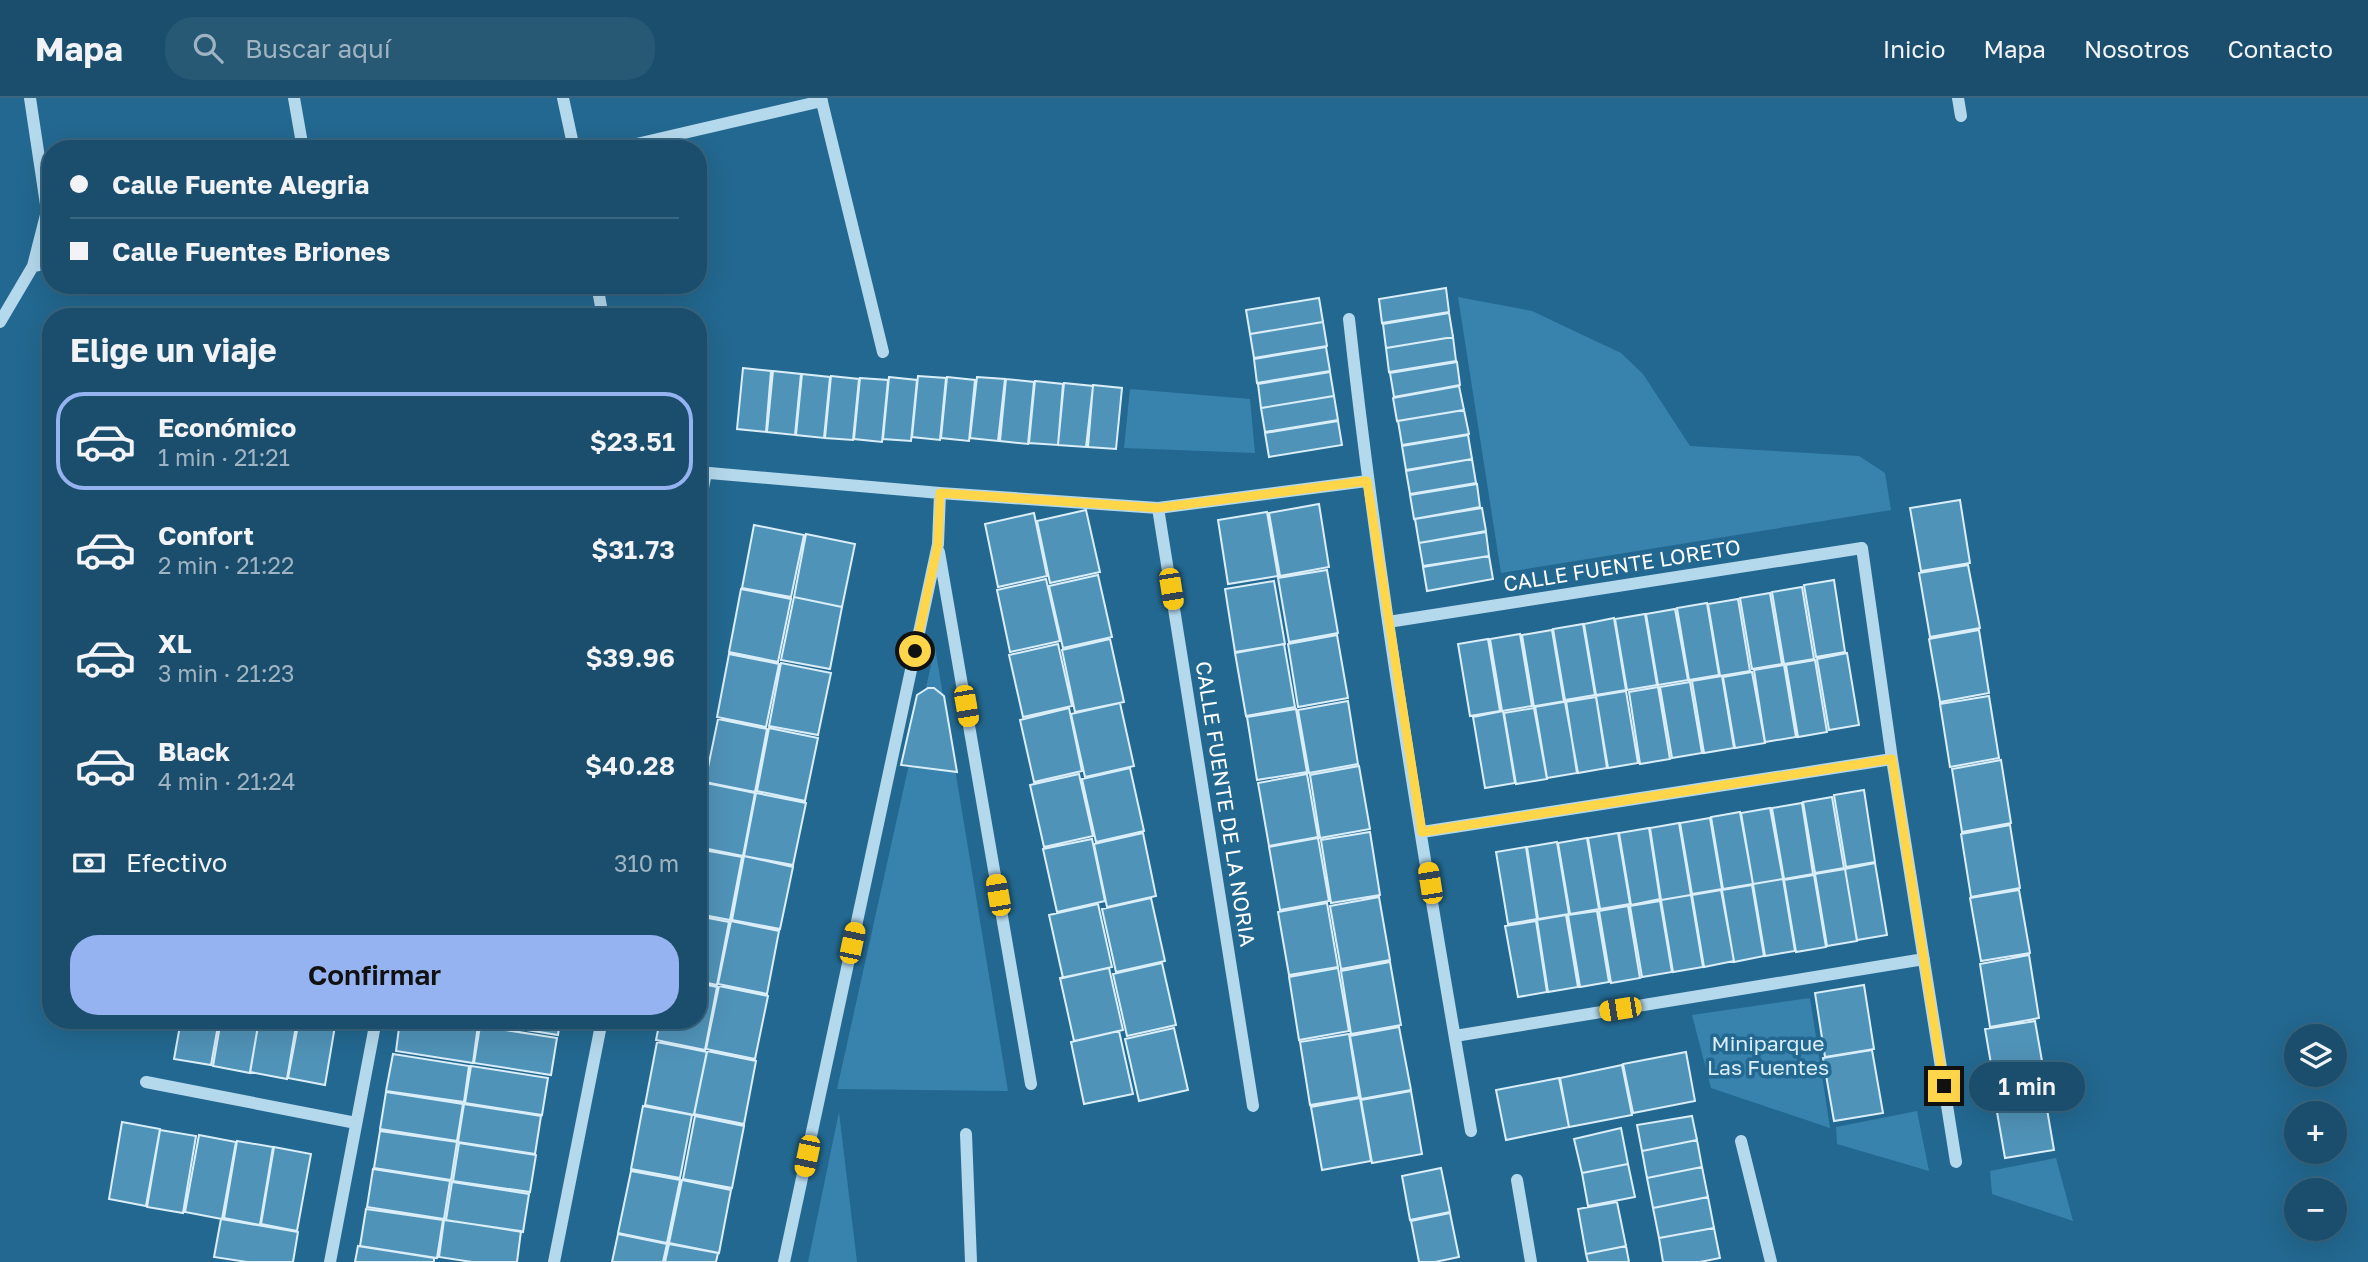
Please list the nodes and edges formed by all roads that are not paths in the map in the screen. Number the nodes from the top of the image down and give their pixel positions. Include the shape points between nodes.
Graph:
1 (30, 98) edge
2 (293, 98) edge
3 (563, 98) edge
4 (1958, 98) edge
5 (821, 100) edge
6 (1961, 116) dead end
7 (301, 140) edge
8 (572, 140) edge
9 (653, 140) edge
10 (42, 178) edge
11 (42, 231) edge
12 (42, 265) edge
13 (33, 267) junction
14 (1349, 319) dead end
15 (0, 321) edge
16 (883, 352) dead end
17 (707, 472) edge
18 (1367, 481) junction
19 (940, 493) junction
20 (1158, 508) junction
21 (938, 544) junction
22 (1388, 622) junction
23 (1892, 759) junction
24 (1422, 832) junction
25 (1924, 959) junction
26 (374, 1029) edge
27 (600, 1029) edge
28 (1455, 1036) junction
29 (146, 1082) dead end
30 (1031, 1084) dead end
31 (1253, 1106) dead end
32 (356, 1123) junction
33 (1471, 1131) dead end
34 (966, 1134) dead end
35 (1741, 1141) dead end
36 (1956, 1162) dead end
37 (1517, 1180) dead end
38 (330, 1262) edge
39 (554, 1262) edge
40 (784, 1262) edge
41 (971, 1262) edge
42 (1531, 1262) edge
43 (1770, 1262) edge

1 - 10 street
2 - 7 street
3 - 8 street
4 - 6 street
5 - 9 street
5 - 16 street
11 - 13 street
12 - 13 street
13 - 15 street
14 - 18 street
17 - 19 street
18 - 20 street
18 - 22 street
19 - 20 street
19 - 21 street
20 - 31 street, CALLE FUENTE DE LA NORIA
21 - 30 street
21 - 40 street
22 - 23 street, CALLE FUENTE LORETO via 1862,548
22 - 24 street
23 - 24 street
23 - 25 street
24 - 28 street
25 - 28 street
25 - 36 street
26 - 32 street
27 - 39 street
28 - 33 street
29 - 32 street
32 - 38 street
34 - 41 street
35 - 43 street
37 - 42 street

